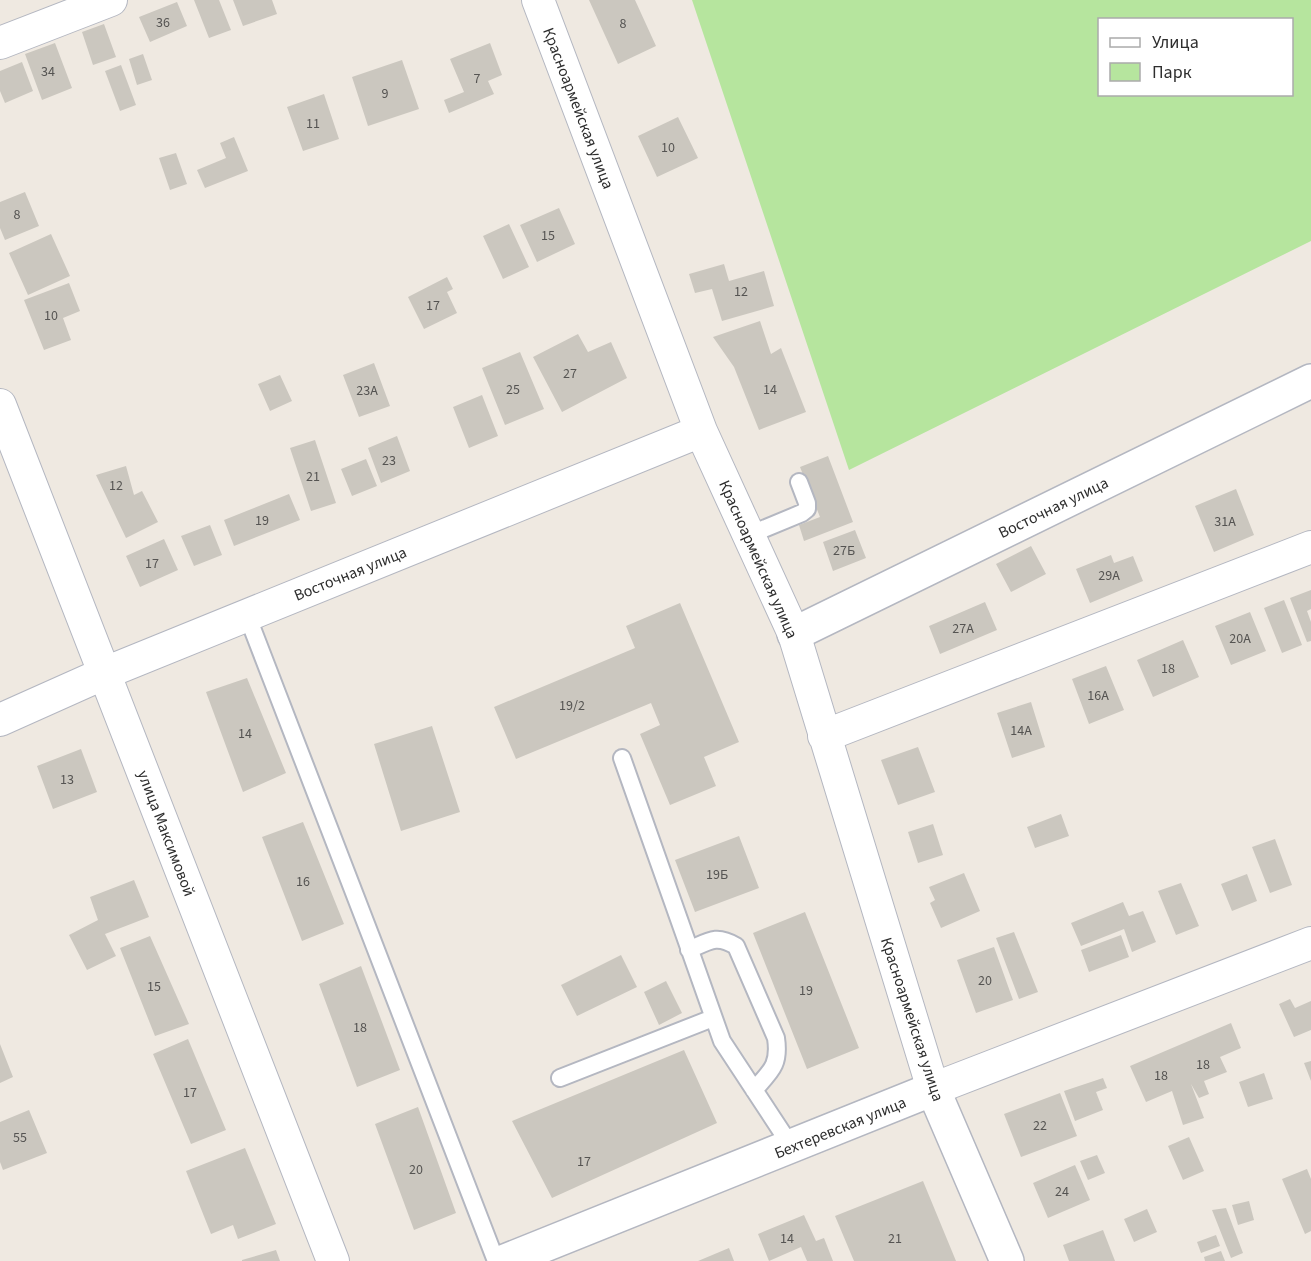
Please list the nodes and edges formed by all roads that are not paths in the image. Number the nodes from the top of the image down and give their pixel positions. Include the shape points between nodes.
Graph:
1 (111, 0) edge
2 (538, 0) edge
3 (0, 43) edge
4 (1311, 381) edge
5 (0, 405) edge
6 (701, 431) junction
7 (799, 482) dead end
8 (749, 535) junction
9 (1311, 547) edge
10 (247, 615) junction
11 (794, 634) junction
12 (105, 673) junction
13 (0, 720) edge
14 (824, 736) junction
15 (622, 758) dead end
16 (1311, 943) edge
17 (689, 950) junction
18 (713, 1018) junction
19 (560, 1078) dead end
20 (933, 1089) junction
21 (754, 1090) junction
22 (791, 1146) junction
23 (333, 1261) edge
24 (496, 1261) edge
25 (505, 1261) edge
26 (1007, 1261) edge

1 - 3 street
2 - 6 street, Красноармейская улица
4 - 11 main road, Восточная улица
5 - 12 street, улица Максимовой
6 - 8 street, Красноармейская улица
6 - 10 street, Восточная улица
7 - 8 lane via 807,509
8 - 11 street, Красноармейская улица
9 - 14 street
10 - 12 street, Восточная улица
10 - 24 lane
11 - 14 street, Красноармейская улица
12 - 13 street, Восточная улица
12 - 23 street, улица Максимовой
14 - 20 street, Красноармейская улица
15 - 17 lane
16 - 20 street, Бехтеревская улица
17 - 18 lane
17 - 21 lane via 724,939 736,946 776,1038 778,1052 776,1066
18 - 19 lane
18 - 21 lane via 722,1041
20 - 22 main road, Бехтеревская улица
20 - 26 main road, Красноармейская улица
21 - 22 lane
22 - 25 main road, Бехтеревская улица

